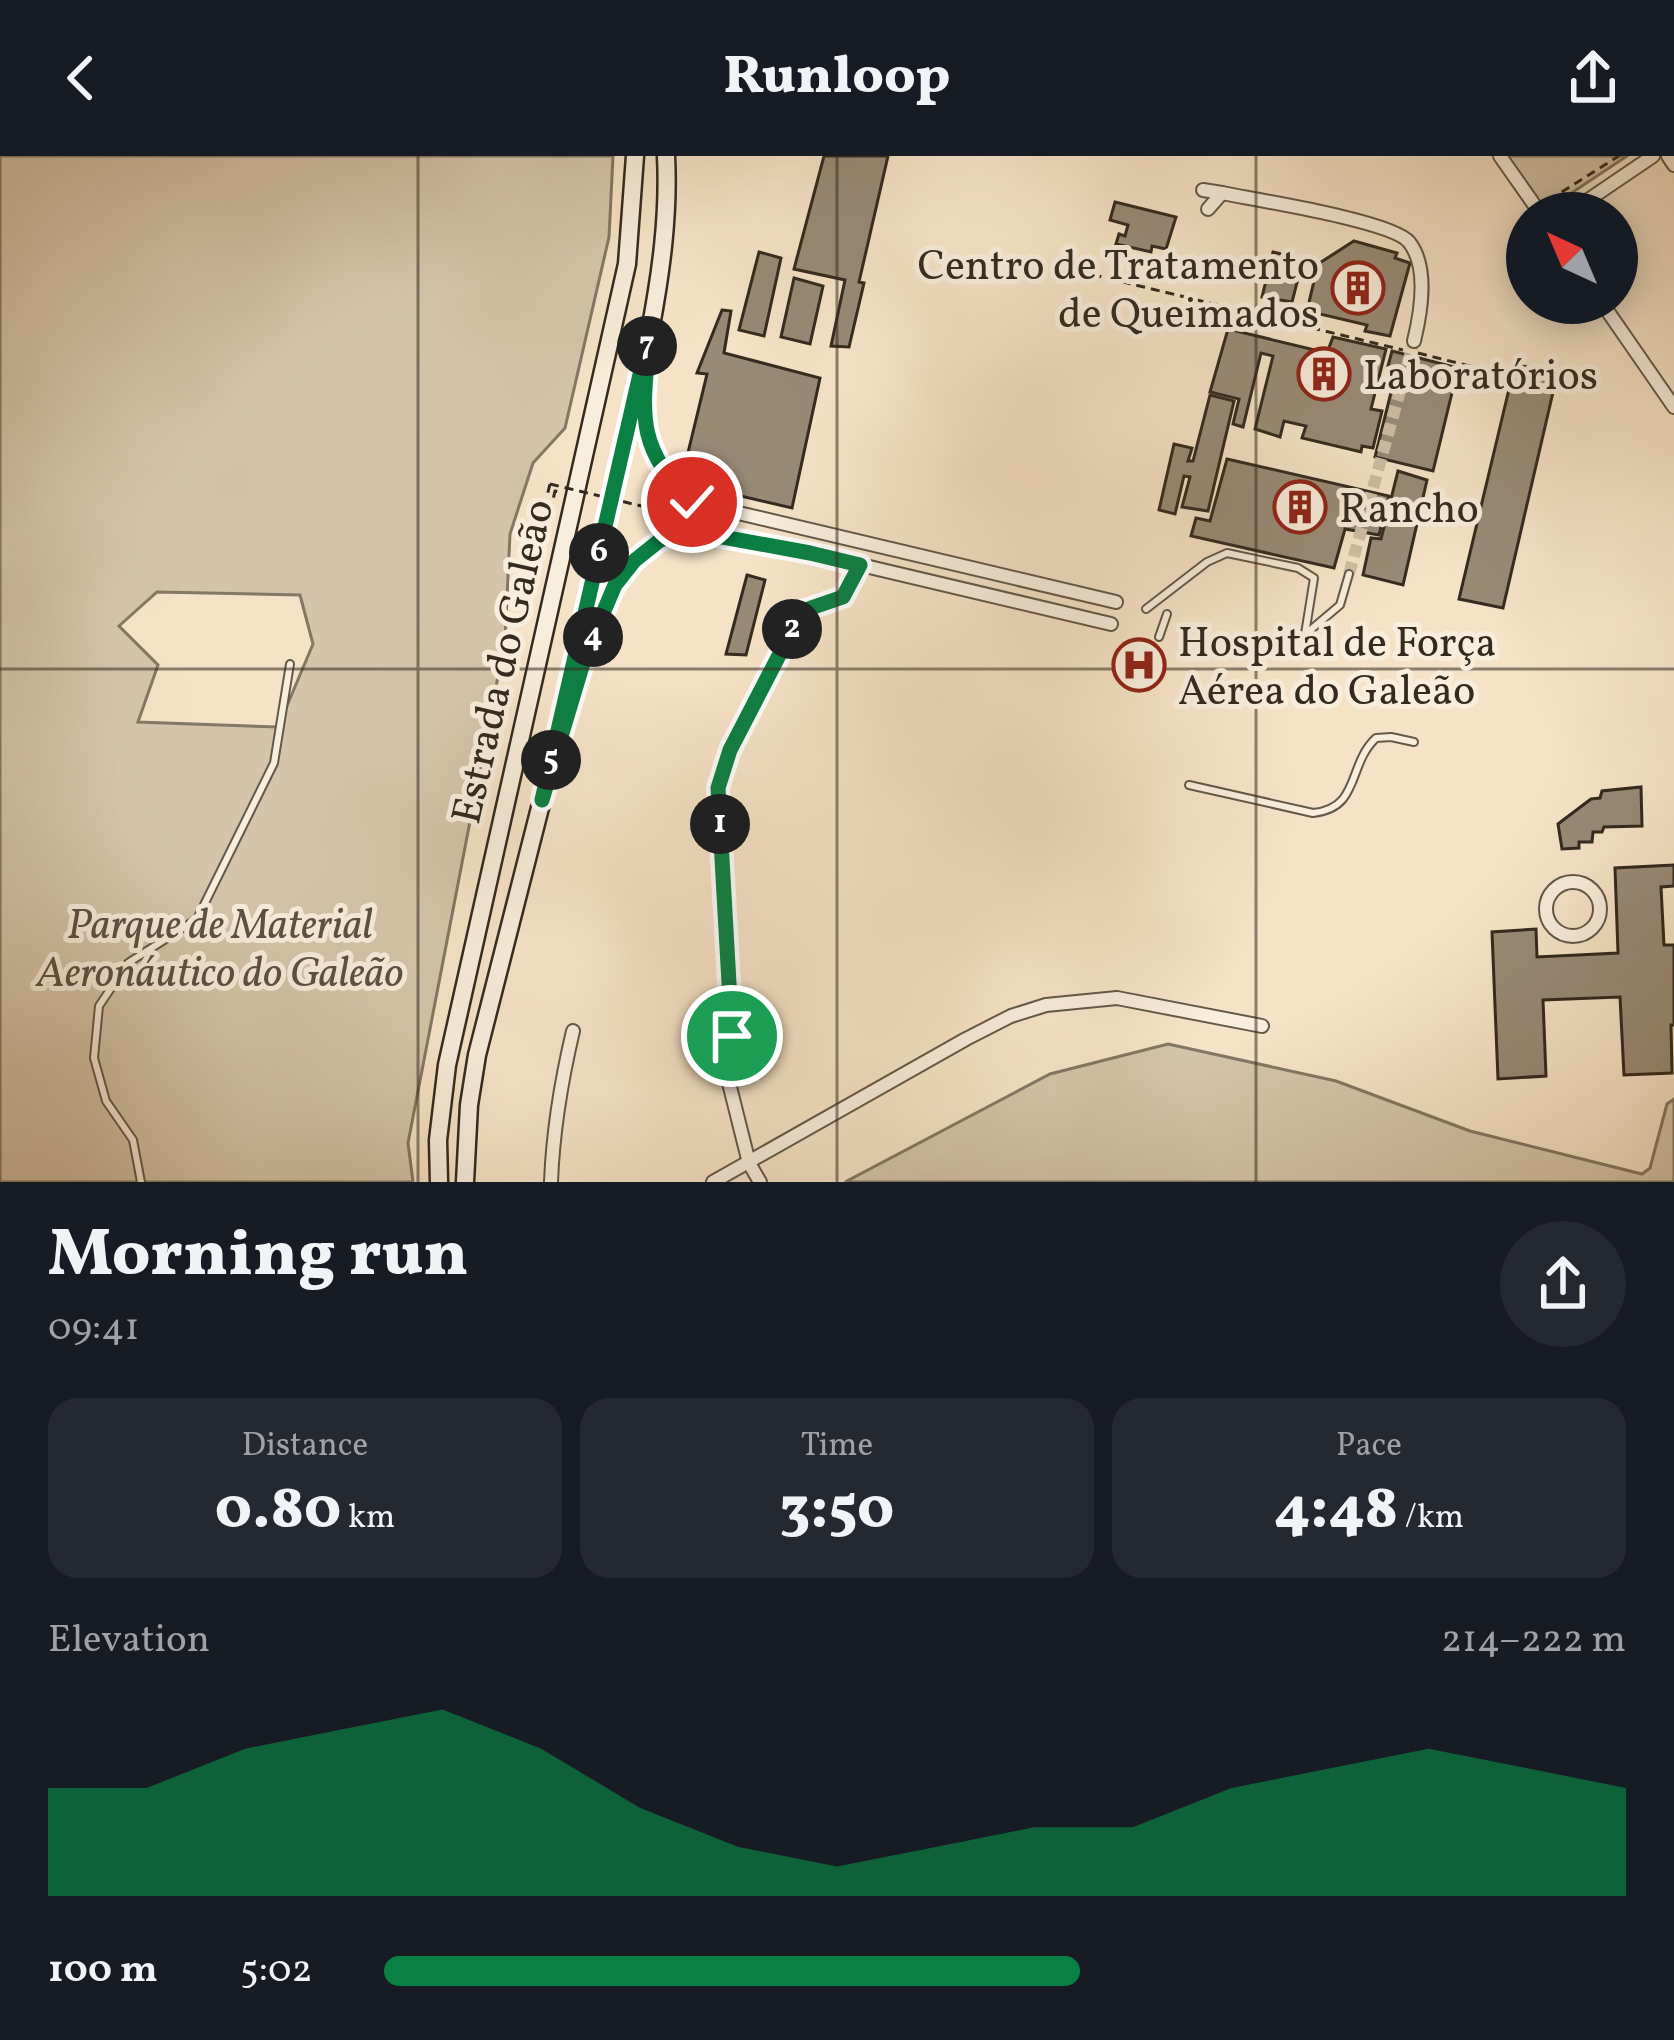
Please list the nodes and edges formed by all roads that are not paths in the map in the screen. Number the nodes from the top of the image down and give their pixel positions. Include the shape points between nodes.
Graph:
1 (635, 156) edge
2 (666, 156) edge
3 (1500, 156) edge
4 (1654, 156) edge
5 (1668, 156) edge
6 (1674, 165) edge
7 (1203, 190) dead end
8 (1529, 192) edge
9 (1600, 192) edge
10 (1222, 193) junction
11 (1208, 208) dead end
12 (1617, 324) edge
13 (650, 331) junction
14 (1414, 341) tunnel mouth
15 (1674, 407) edge
16 (860, 565) junction
17 (1348, 574) tunnel mouth
18 (1116, 602) dead end
19 (1146, 609) dead end
20 (1167, 614) dead end
21 (1111, 624) dead end
22 (1160, 637) dead end
23 (290, 664) dead end
24 (1414, 742) dead end
25 (1190, 785) dead end
26 (542, 800) junction
27 (1588, 887) joint
28 (1262, 1026) dead end
29 (573, 1031) dead end
30 (732, 1036) dead end
31 (724, 1066) dead end
32 (749, 1163) junction
33 (142, 1182) edge
34 (439, 1182) edge
35 (465, 1182) edge
36 (550, 1182) edge
37 (712, 1182) edge
38 (760, 1182) edge

1 - 34 main road, Estrada do Galeão via 627,264 447,1064
2 - 13 main road, Estrada do Galeão
3 - 8 street
4 - 9 street
5 - 6 street
7 - 10 street
10 - 11 street
10 - 14 street via 1405,237 1418,256
12 - 15 street
13 - 18 street via 643,417 649,442 692,502
13 - 26 main road, Estrada do Galeão
16 - 21 street
16 - 26 street via 684,530 659,541 615,585
16 - 30 street via 843,597 802,611 718,788
17 - 19 lane via 1340,605 1305,634 1314,578 1227,553
20 - 22 lane
23 - 33 lane via 274,763 196,919 128,962 99,1006 94,1058 106,1101 133,1140
24 - 25 lane via 1376,738 1331,811
26 - 35 main road, Estrada do Galeão via 477,1055
27 - 27 street via 1563,884 1549,896 1546,914 1555,930 1580,935 1594,925 1598,899
28 - 32 street via 1117,998 1046,1005 966,1039
29 - 36 street
31 - 32 street
32 - 37 street
32 - 38 street

